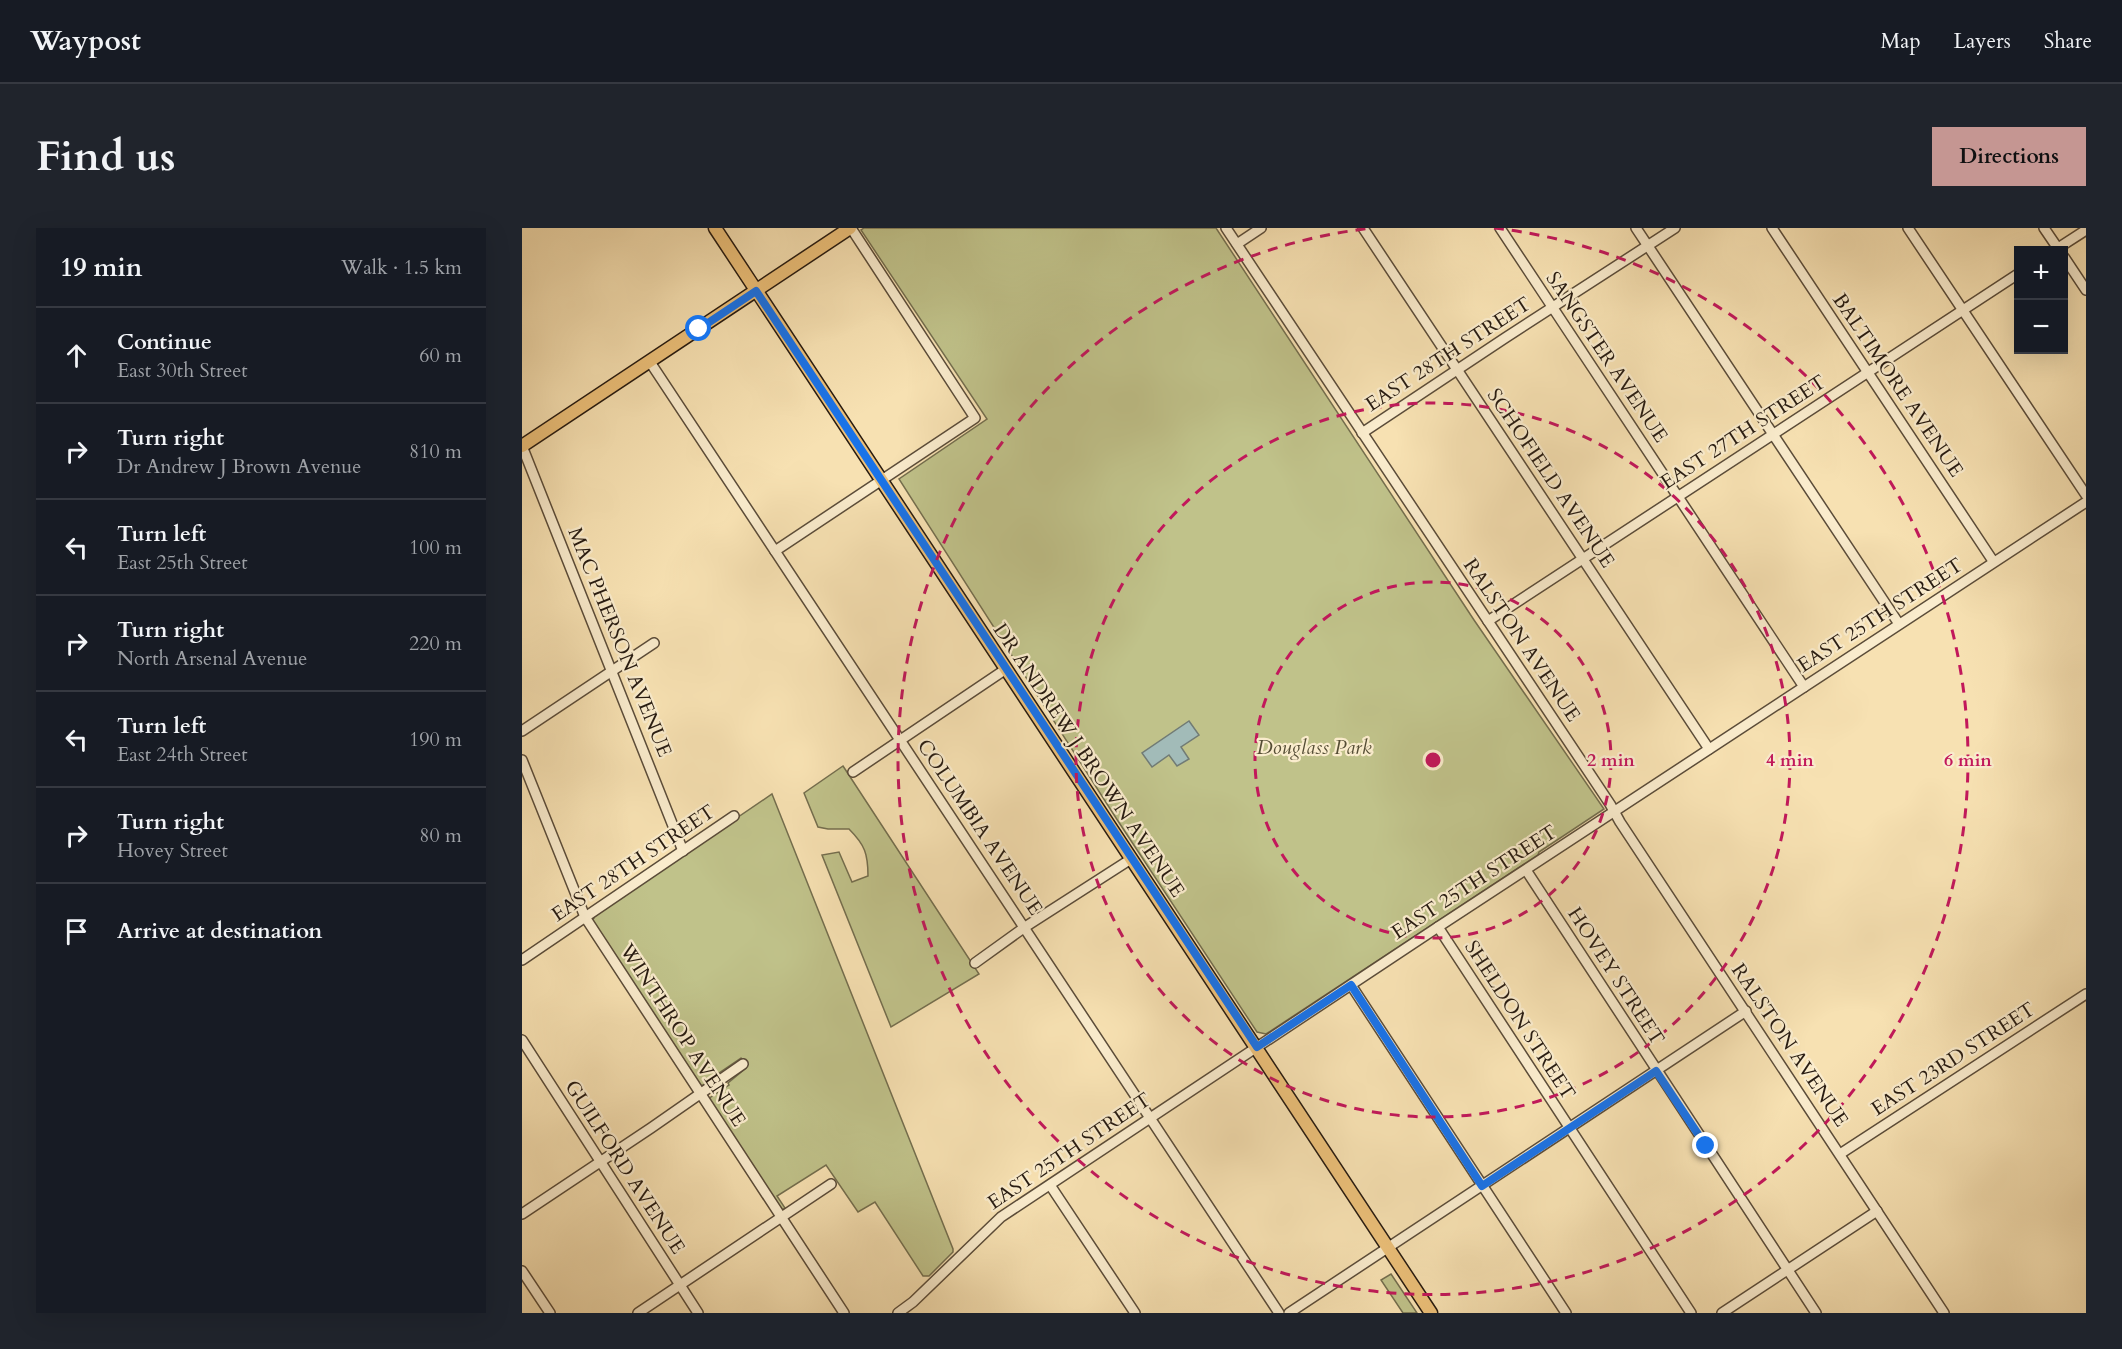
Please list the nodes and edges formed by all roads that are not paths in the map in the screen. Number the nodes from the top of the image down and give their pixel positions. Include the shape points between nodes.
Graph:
1 (714, 228) edge
2 (850, 228) edge
3 (1226, 228) edge
4 (1261, 228) edge
5 (1364, 228) edge
6 (1500, 228) edge
7 (1636, 228) edge
8 (1675, 228) edge
9 (1772, 228) edge
10 (1908, 228) edge
11 (2044, 228) edge
12 (2086, 230) edge
13 (1237, 244) junction
14 (1648, 246) junction
15 (2055, 246) edge
16 (2066, 246) edge
17 (2068, 265) edge
18 (2014, 277) edge
19 (2086, 290) edge
20 (756, 291) junction
21 (1552, 307) junction
22 (1963, 311) junction
23 (650, 362) junction
24 (1457, 369) junction
25 (1868, 372) junction
26 (1362, 433) junction
27 (1773, 434) junction
28 (522, 446) edge
29 (881, 480) junction
30 (2086, 495) edge
31 (1678, 496) junction
32 (2086, 502) edge
33 (775, 551) junction
34 (1583, 558) junction
35 (1994, 561) junction
36 (1488, 621) junction
37 (1899, 624) junction
38 (654, 643) dead end
39 (1006, 669) junction
40 (612, 671) junction
41 (1804, 687) junction
42 (522, 731) edge
43 (900, 740) junction
44 (1709, 749) junction
45 (522, 760) edge
46 (853, 772) dead end
47 (1614, 811) junction
48 (734, 816) dead end
49 (683, 851) junction
50 (1131, 859) junction
51 (1526, 870) junction
52 (585, 917) junction
53 (1024, 927) junction
54 (1438, 927) junction
55 (522, 960) edge
56 (975, 963) dead end
57 (1351, 985) junction
58 (2086, 994) edge
59 (1746, 1011) junction
60 (522, 1040) edge
61 (1257, 1047) junction
62 (743, 1064) dead end
63 (1656, 1071) junction
64 (700, 1094) junction
65 (1150, 1117) junction
66 (1569, 1128) junction
67 (1840, 1154) junction
68 (601, 1162) junction
69 (831, 1184) dead end
70 (1050, 1185) junction
71 (1482, 1186) junction
72 (1877, 1210) junction
73 (522, 1214) edge
74 (780, 1218) junction
75 (1388, 1248) junction
76 (1788, 1270) junction
77 (522, 1271) edge
78 (680, 1285) junction
79 (550, 1313) edge
80 (638, 1313) edge
81 (698, 1313) edge
82 (844, 1313) edge
83 (898, 1313) edge
84 (1135, 1313) edge
85 (1279, 1313) edge
86 (1289, 1313) edge
87 (1431, 1313) edge
88 (1566, 1313) edge
89 (1691, 1313) edge
90 (1722, 1313) edge
91 (1815, 1313) edge
92 (1944, 1313) edge

1 - 20 main road, DR ANDREW J BROWN AVENUE
2 - 20 main road
2 - 29 street via 975,418
3 - 13 street, RALSTON AVENUE
4 - 13 street
5 - 24 street, SCHOFIELD AVENUE
6 - 21 street, SANGSTER AVENUE
7 - 14 street
8 - 14 street, EAST 28TH STREET
9 - 25 street, BALTIMORE AVENUE
10 - 22 street
11 - 15 street
12 - 16 street
13 - 26 street, RALSTON AVENUE
14 - 21 street, EAST 28TH STREET
14 - 27 street
17 - 19 street
18 - 22 street, EAST 27TH STREET
20 - 23 main road
20 - 29 main road, DR ANDREW J BROWN AVENUE
21 - 24 street, EAST 28TH STREET
21 - 31 street, SANGSTER AVENUE
22 - 25 street, EAST 27TH STREET
22 - 30 street
23 - 28 main road
23 - 33 street, COLUMBIA AVENUE
24 - 26 street, EAST 28TH STREET
24 - 34 street, SCHOFIELD AVENUE
25 - 27 street, EAST 27TH STREET
25 - 35 street, BALTIMORE AVENUE
26 - 36 street, RALSTON AVENUE
27 - 31 street, EAST 27TH STREET
27 - 37 street
28 - 40 street, MAC PHERSON AVENUE
29 - 33 street
29 - 39 main road, DR ANDREW J BROWN AVENUE
31 - 34 street, EAST 27TH STREET
31 - 41 street, SANGSTER AVENUE
32 - 35 street, EAST 25TH STREET
33 - 43 street, COLUMBIA AVENUE
34 - 36 street, EAST 27TH STREET
34 - 44 street, SCHOFIELD AVENUE
35 - 37 street, EAST 25TH STREET
36 - 47 street, RALSTON AVENUE
37 - 41 street, EAST 25TH STREET
38 - 40 street
39 - 43 street
39 - 50 main road, DR ANDREW J BROWN AVENUE
40 - 42 street
40 - 49 street, MAC PHERSON AVENUE
41 - 44 street, EAST 25TH STREET
43 - 46 street
43 - 53 street, COLUMBIA AVENUE
44 - 47 street, EAST 25TH STREET
45 - 52 street, WINTHROP AVENUE
47 - 51 street, EAST 25TH STREET
47 - 59 street, RALSTON AVENUE
48 - 49 street, EAST 28TH STREET
49 - 52 street, EAST 28TH STREET
50 - 53 street
50 - 61 main road, DR ANDREW J BROWN AVENUE
51 - 54 street, EAST 25TH STREET
51 - 63 street, HOVEY STREET
52 - 55 street, EAST 28TH STREET
52 - 64 street, WINTHROP AVENUE
53 - 56 street
53 - 65 street, COLUMBIA AVENUE
54 - 57 street, EAST 25TH STREET
54 - 66 street, SHELDON STREET
57 - 61 street, EAST 25TH STREET
57 - 71 street
58 - 67 street, EAST 23RD STREET
59 - 63 street
59 - 67 street, RALSTON AVENUE
60 - 68 street, GUILFORD AVENUE
61 - 65 street, EAST 25TH STREET
61 - 75 main road, DR ANDREW J BROWN AVENUE
62 - 64 street
63 - 66 street
63 - 76 street, HOVEY STREET
64 - 68 street
64 - 74 street, WINTHROP AVENUE
65 - 70 street, EAST 25TH STREET
65 - 85 street, COLUMBIA AVENUE
66 - 71 street
66 - 89 street, SHELDON STREET
67 - 72 street, RALSTON AVENUE
68 - 73 street
68 - 78 street, GUILFORD AVENUE
69 - 74 street
70 - 83 street, EAST 25TH STREET via 994,1222
70 - 84 street
71 - 75 street
71 - 88 street
72 - 76 street
72 - 92 street, RALSTON AVENUE
74 - 78 street
74 - 82 street, WINTHROP AVENUE
75 - 86 street
75 - 87 main road, DR ANDREW J BROWN AVENUE
76 - 90 street
76 - 91 street, HOVEY STREET
77 - 79 street
78 - 80 street
78 - 81 street, GUILFORD AVENUE

